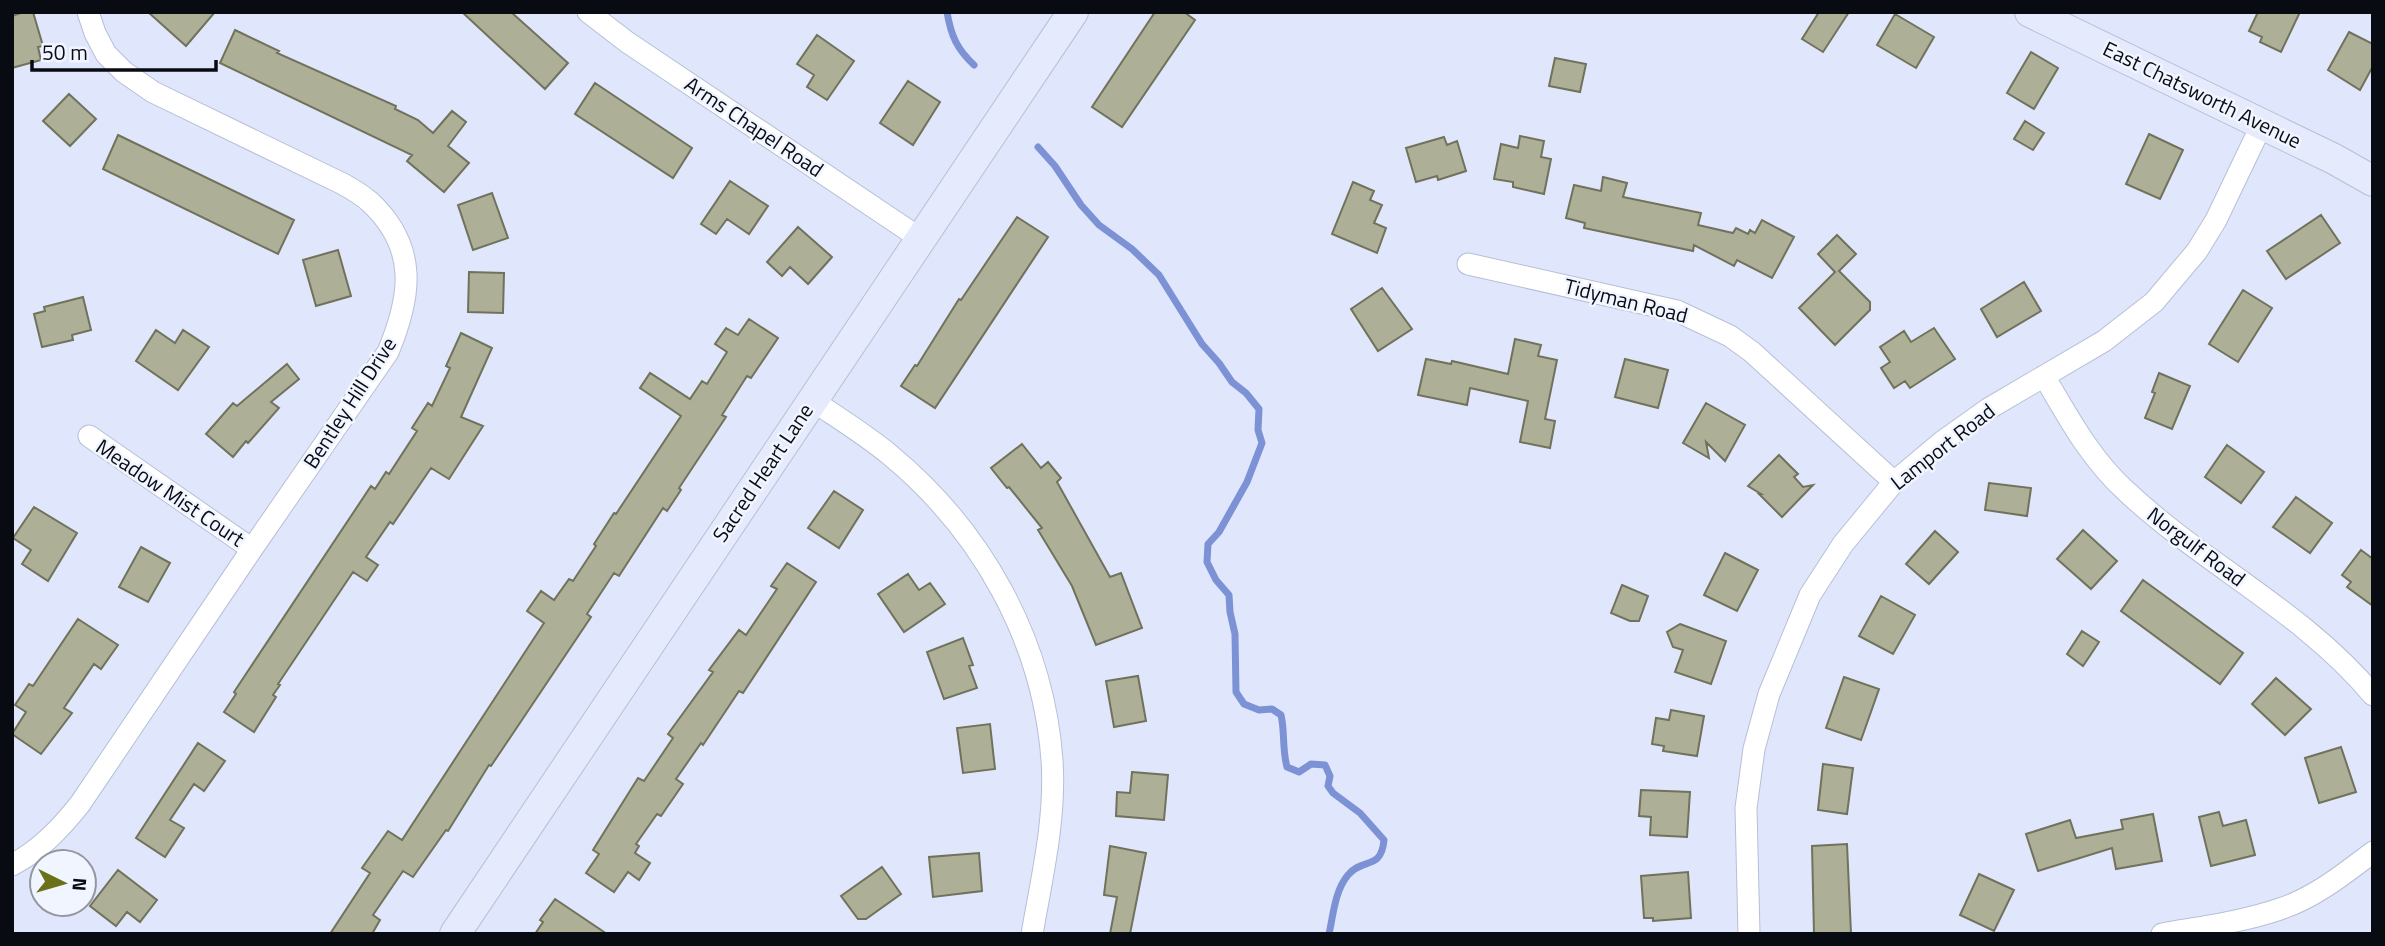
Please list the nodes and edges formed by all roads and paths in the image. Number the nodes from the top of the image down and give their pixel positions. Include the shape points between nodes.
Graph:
1 (88, 12) edge
2 (588, 12) edge
3 (1073, 12) edge
4 (2030, 12) edge
5 (2262, 124) junction
6 (2373, 181) edge
7 (921, 239) junction
8 (1468, 264) dead end
9 (2043, 376) junction
10 (812, 400) junction
11 (89, 436) dead end
12 (1894, 482) junction
13 (252, 549) junction
14 (2373, 695) edge
15 (2373, 852) edge
16 (12, 865) edge
17 (455, 934) edge
18 (1032, 934) edge
19 (1749, 934) edge
20 (2162, 934) edge

1 - 13 street, Bentley Hill Drive via 106,54 124,72 153,92 343,184 369,201 400,246 406,293 387,352
2 - 7 street, Arms Chapel Road
3 - 7 street, Sacred Heart Lane
4 - 5 street, East Chatsworth Avenue
5 - 6 street, East Chatsworth Avenue
5 - 9 street, Lamport Road via 2216,220 2178,275 2154,302 2112,336
7 - 10 street, Sacred Heart Lane
8 - 12 street, Tidyman Road via 1678,311 1706,324 1752,352
9 - 12 street, Lamport Road via 1943,441
9 - 14 street, Norgulf Road via 2104,469 2125,491 2340,657
10 - 17 street, Sacred Heart Lane
10 - 18 street via 890,454 926,488 961,527 1011,605 1045,708 1052,761 1046,853
11 - 13 street, Meadow Mist Court
12 - 19 street, Lamport Road via 1843,544 1810,595 1769,694 1754,749 1746,808
13 - 16 street, Bentley Hill Drive via 80,804 38,849
15 - 20 street via 2316,892 2281,909

